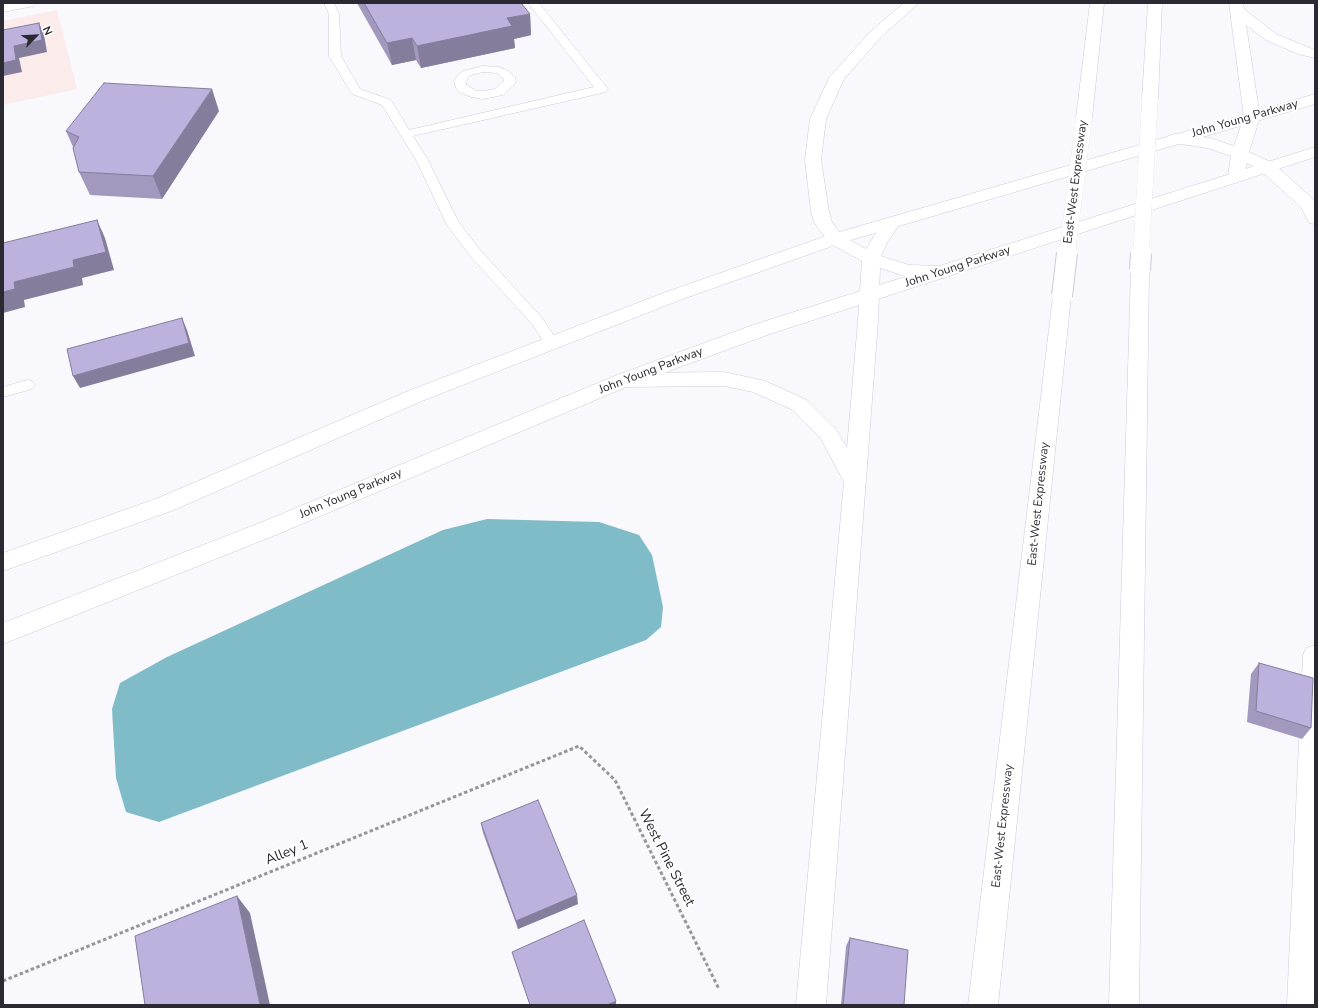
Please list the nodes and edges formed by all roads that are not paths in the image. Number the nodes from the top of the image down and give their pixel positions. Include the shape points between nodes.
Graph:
1 (29, 3) edge
2 (330, 3) edge
3 (533, 3) edge
4 (912, 3) edge
5 (1097, 3) edge
6 (1155, 3) edge
7 (1236, 7) edge
8 (3, 8) edge
9 (1315, 54) edge
10 (491, 94) dead end
11 (1315, 99) edge
12 (503, 112) junction
13 (1252, 117) junction
14 (406, 134) junction
15 (1174, 139) junction
16 (1315, 152) edge
17 (1240, 154) junction
18 (1267, 167) junction
19 (1236, 176) junction
20 (1315, 218) edge
21 (891, 223) junction
22 (835, 239) junction
23 (872, 259) junction
24 (944, 272) junction
25 (869, 294) junction
26 (552, 343) junction
27 (624, 380) junction
28 (27, 385) dead end
29 (3, 392) edge
30 (854, 481) junction
31 (3, 562) edge
32 (3, 634) edge
33 (1315, 655) edge
34 (811, 1005) edge
35 (983, 1005) edge
36 (1124, 1005) edge
37 (1302, 1005) edge

1 - 8 main road
2 - 14 lane via 334,14 335,56 356,91 386,103
3 - 12 lane via 602,89
4 - 22 main road via 876,34 837,78 818,119 813,160 820,212 823,222
5 - 35 main road, East-West Expressway, bridge
6 - 36 main road, bridge via 1140,270
7 - 9 main road via 1271,37
7 - 13 main road
10 - 12 lane
11 - 13 main road, John Young Parkway
12 - 14 lane
13 - 15 main road, John Young Parkway
13 - 17 main road
14 - 26 lane via 422,160 452,222 476,254 537,321
15 - 17 main road via 1210,143
15 - 21 main road, John Young Parkway
16 - 18 main road, John Young Parkway
17 - 18 main road
17 - 19 main road
18 - 19 main road, John Young Parkway
18 - 20 main road via 1309,205
19 - 24 main road, John Young Parkway
21 - 22 main road, John Young Parkway
21 - 23 main road via 878,243
22 - 23 main road
22 - 26 main road, John Young Parkway via 673,296
23 - 24 main road via 908,271
23 - 25 main road
24 - 25 main road, John Young Parkway
25 - 27 main road, John Young Parkway via 760,330
25 - 30 main road
26 - 31 main road, John Young Parkway via 414,396 166,504
27 - 30 main road via 724,379 758,386 800,405 829,434
27 - 32 main road, John Young Parkway via 270,528
28 - 29 lane
30 - 34 main road
33 - 37 main road

